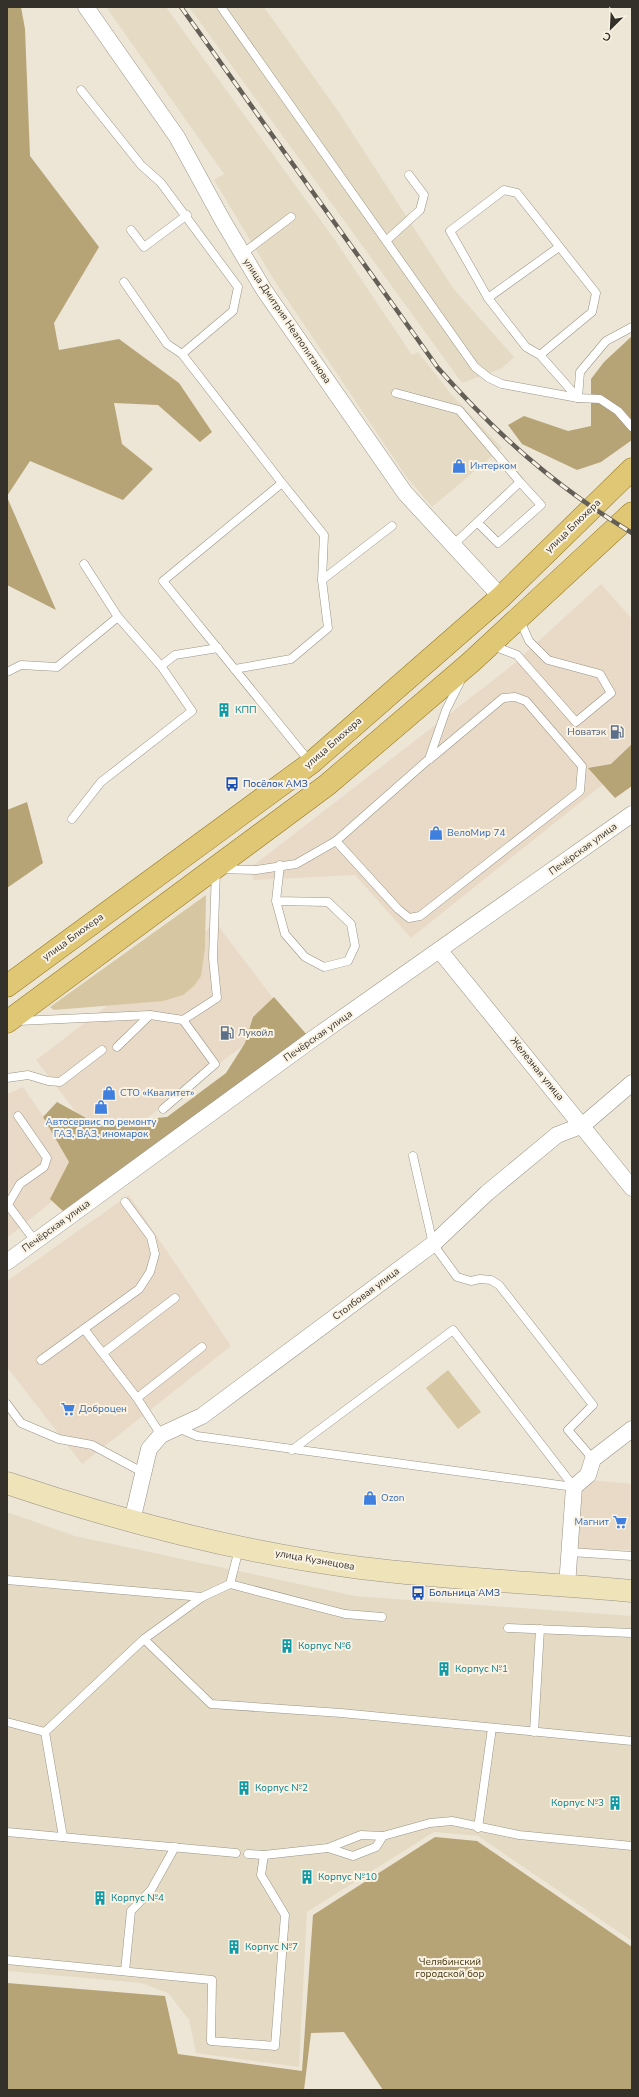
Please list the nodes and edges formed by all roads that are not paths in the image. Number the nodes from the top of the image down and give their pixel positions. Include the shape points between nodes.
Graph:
1 (86, 7) edge
2 (221, 7) edge
3 (81, 90) dead end
4 (409, 175) dead end
5 (186, 215) junction
6 (291, 217) dead end
7 (131, 230) dead end
8 (387, 240) junction
9 (559, 247) junction
10 (242, 254) junction
11 (124, 282) dead end
12 (488, 298) junction
13 (632, 327) edge
14 (182, 354) junction
15 (540, 355) junction
16 (396, 393) dead end
17 (578, 398) junction
18 (632, 427) edge
19 (632, 469) edge
20 (520, 482) junction
21 (282, 483) junction
22 (632, 513) edge
23 (478, 523) junction
24 (392, 526) dead end
25 (453, 545) junction
26 (84, 564) dead end
27 (322, 580) junction
28 (501, 597) junction
29 (118, 617) junction
30 (519, 617) junction
31 (490, 645) junction
32 (218, 648) junction
33 (470, 663) junction
34 (161, 666) junction
35 (235, 669) junction
36 (7, 672) edge
37 (430, 759) junction
38 (311, 762) junction
39 (632, 814) edge
40 (72, 819) dead end
41 (336, 841) junction
42 (280, 866) junction
43 (216, 869) junction
44 (276, 901) junction
45 (440, 950) junction
46 (7, 986) edge
47 (150, 1015) junction
48 (183, 1020) junction
49 (8, 1022) edge
50 (117, 1047) dead end
51 (102, 1050) dead end
52 (7, 1078) edge
53 (632, 1083) edge
54 (163, 1109) dead end
55 (18, 1116) dead end
56 (583, 1125) junction
57 (412, 1156) dead end
58 (632, 1188) edge
59 (125, 1202) dead end
60 (8, 1206) edge
61 (34, 1241) junction
62 (433, 1244) junction
63 (7, 1262) edge
64 (175, 1298) dead end
65 (84, 1329) junction
66 (202, 1347) dead end
67 (103, 1353) junction
68 (41, 1360) dead end
69 (137, 1398) junction
70 (7, 1404) edge
71 (178, 1428) junction
72 (632, 1429) edge
73 (161, 1435) junction
74 (292, 1450) junction
75 (593, 1458) junction
76 (144, 1473) junction
77 (7, 1483) edge
78 (574, 1487) junction
79 (132, 1521) junction
80 (239, 1546) junction
81 (570, 1552) junction
82 (632, 1556) edge
83 (7, 1580) edge
84 (230, 1584) junction
85 (567, 1586) junction
86 (632, 1591) edge
87 (202, 1597) junction
88 (382, 1617) dead end
89 (508, 1628) dead end
90 (540, 1629) junction
91 (632, 1633) edge
92 (144, 1639) junction
93 (7, 1722) edge
94 (492, 1728) junction
95 (44, 1732) junction
96 (534, 1732) junction
97 (632, 1741) edge
98 (478, 1828) junction
99 (7, 1832) edge
100 (383, 1836) junction
101 (64, 1837) junction
102 (632, 1846) edge
103 (175, 1848) junction
104 (328, 1848) junction
105 (236, 1853) dead end
106 (248, 1854) dead end
107 (264, 1855) junction
108 (7, 1960) edge
109 (125, 1971) junction

1 - 10 street, улица Дмитрия Неаполитанова via 177,137
2 - 8 lane
3 - 5 lane via 141,165 161,182
4 - 8 lane via 424,195 420,210
5 - 7 lane via 144,247
5 - 14 lane via 238,287 233,311
6 - 10 lane
8 - 17 lane via 475,367 502,384
9 - 12 lane
9 - 12 lane via 517,194 504,190 450,231
9 - 15 lane via 596,293 592,312
10 - 25 street, улица Дмитрия Неаполитанова via 264,290 406,493
11 - 14 lane via 167,344
12 - 15 lane via 526,347
13 - 17 lane via 606,341 580,372
14 - 21 lane
15 - 17 lane
16 - 20 lane via 459,410
17 - 18 lane via 600,399 618,411
19 - 28 main road, улица Блюхера
20 - 23 lane
20 - 23 lane via 541,505 498,543
21 - 27 lane via 324,535
21 - 32 lane via 163,581
22 - 30 main road
23 - 25 lane
24 - 27 lane
25 - 28 street, улица Дмитрия Неаполитанова
26 - 29 lane
27 - 35 lane via 328,628 291,659
28 - 38 main road, улица Блюхера
29 - 34 lane
29 - 36 lane via 57,667 21,665
30 - 31 main road
30 - 31 lane via 529,641 548,660 600,674 611,693 576,722 517,655
31 - 33 main road
32 - 34 lane via 175,655
32 - 35 lane
33 - 37 lane via 446,710
33 - 43 main road via 327,785
34 - 40 lane via 192,711 101,782
35 - 38 lane
37 - 41 lane
37 - 41 lane via 503,698 515,697 526,701 582,766 580,791 420,916 409,918 398,909
38 - 46 main road, улица Блюхера
39 - 45 street, Печёрская улица
41 - 42 lane via 296,864
42 - 43 lane via 256,870
42 - 44 lane
43 - 48 lane via 213,958 217,998
43 - 49 main road
44 - 44 lane via 286,934 304,957 324,967 348,961 355,946 351,924 328,902
45 - 56 street, Железная улица
45 - 61 street, Печёрская улица
47 - 48 lane
47 - 49 lane
47 - 50 lane
48 - 54 lane via 215,1064
51 - 52 lane via 60,1082 28,1075
53 - 56 street, Столбовая улица
55 - 60 lane via 48,1158 44,1167 20,1184
56 - 58 street, Железная улица
56 - 62 street, Столбовая улица via 556,1135 486,1193
57 - 62 lane
59 - 65 lane via 151,1237 154,1254 150,1272 139,1289
60 - 61 lane
61 - 63 street, Печёрская улица
62 - 71 street, Столбовая улица via 202,1416
62 - 75 lane via 457,1277 471,1281 491,1280 499,1285 593,1405 568,1430
64 - 67 lane
65 - 67 lane
65 - 68 lane
66 - 69 lane
67 - 69 lane
69 - 73 lane
70 - 76 lane via 21,1423 59,1439 92,1445
71 - 73 street, Столбовая улица
71 - 74 lane via 197,1436
72 - 75 street
73 - 76 street, Столбовая улица via 149,1449
74 - 78 lane
74 - 78 lane via 453,1330
75 - 78 street via 588,1475
76 - 79 street, Столбовая улица
77 - 79 street, улица Кузнецова via 84,1509
78 - 81 street
79 - 80 street, улица Кузнецова
80 - 84 lane
80 - 85 street, улица Кузнецова via 360,1568
81 - 82 lane
81 - 85 street
83 - 87 lane
84 - 87 lane
84 - 88 lane via 345,1614
85 - 86 street, улица Кузнецова
87 - 92 lane
89 - 90 lane
90 - 91 lane
90 - 96 lane
92 - 94 lane via 211,1704 341,1713
92 - 95 lane
93 - 95 lane
94 - 96 lane
94 - 98 lane
95 - 101 lane
96 - 97 lane
98 - 100 lane via 452,1821 430,1823
98 - 102 lane via 519,1835
99 - 101 lane
100 - 104 lane via 360,1835
100 - 104 lane via 376,1847 353,1856
101 - 103 lane
103 - 105 lane
103 - 109 lane via 151,1890 131,1911
104 - 107 lane
106 - 107 lane
107 - 109 lane via 261,1875 285,1916 275,2046 212,2041 212,1980
108 - 109 lane

